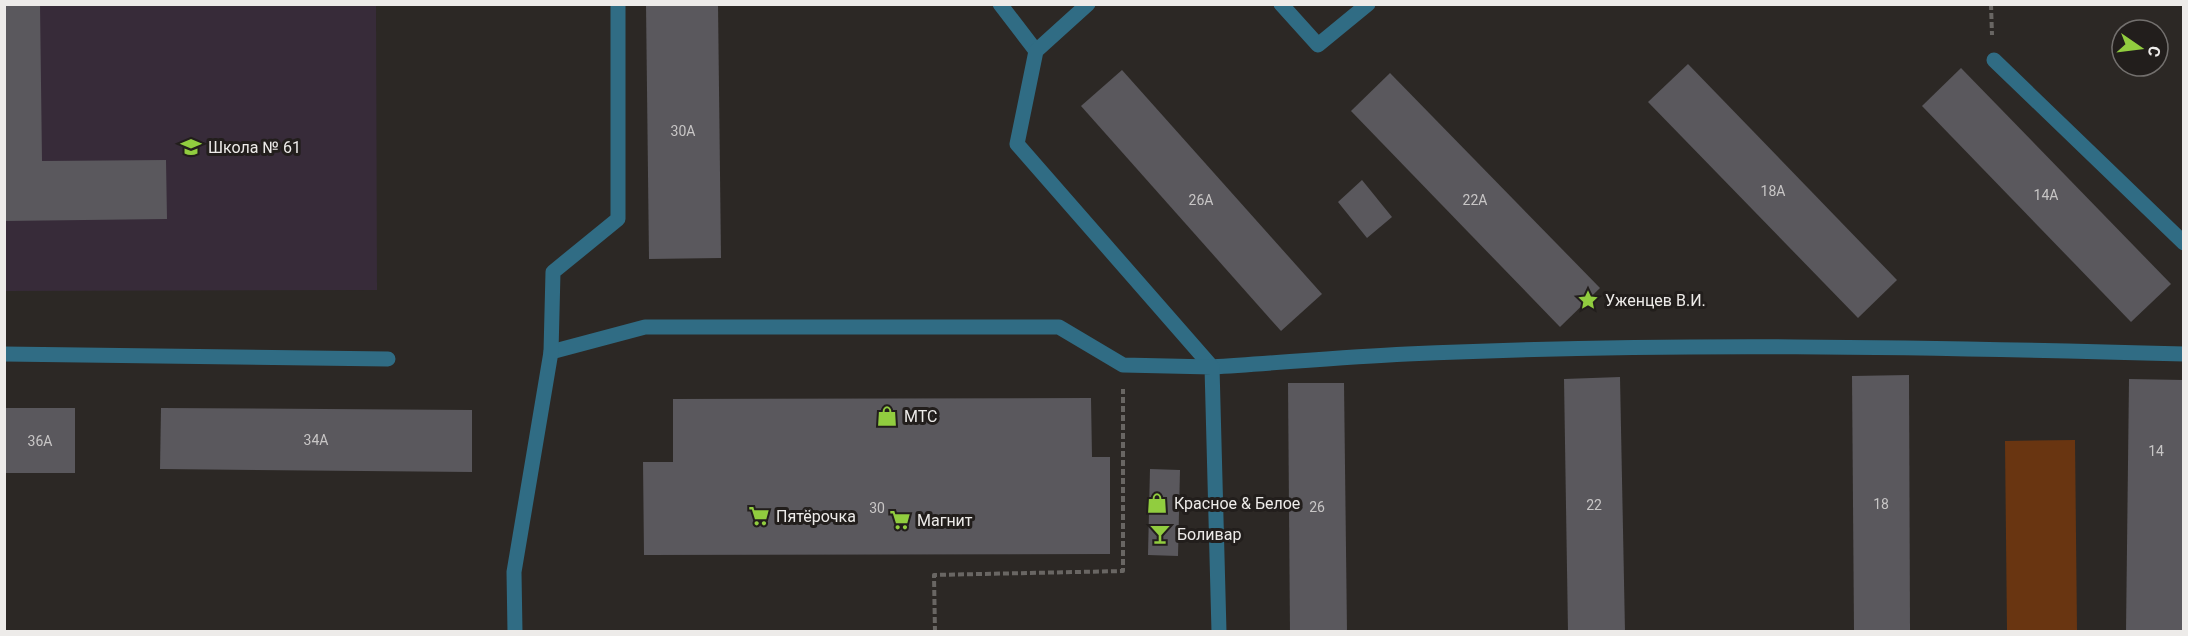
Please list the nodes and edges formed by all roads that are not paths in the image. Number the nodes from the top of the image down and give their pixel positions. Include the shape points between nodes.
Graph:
1 (618, 4) edge
2 (1000, 4) edge
3 (1088, 4) edge
4 (1281, 4) edge
5 (1368, 4) edge
6 (1036, 51) junction
7 (1994, 60) road end
8 (2184, 243) edge
9 (551, 352) junction
10 (4, 354) edge
11 (2184, 354) edge
12 (388, 359) dead end
13 (1212, 367) junction
14 (515, 632) edge
15 (1219, 632) edge

1 - 9 lane via 618,219 553,272
2 - 6 lane
3 - 6 lane
4 - 5 lane via 1318,45
6 - 13 lane via 1017,144
7 - 8 lane
9 - 13 lane via 645,327 1059,327 1124,365
9 - 14 lane via 514,572
10 - 12 lane
11 - 13 lane via 1947,347 1656,349 1408,354
13 - 15 lane

